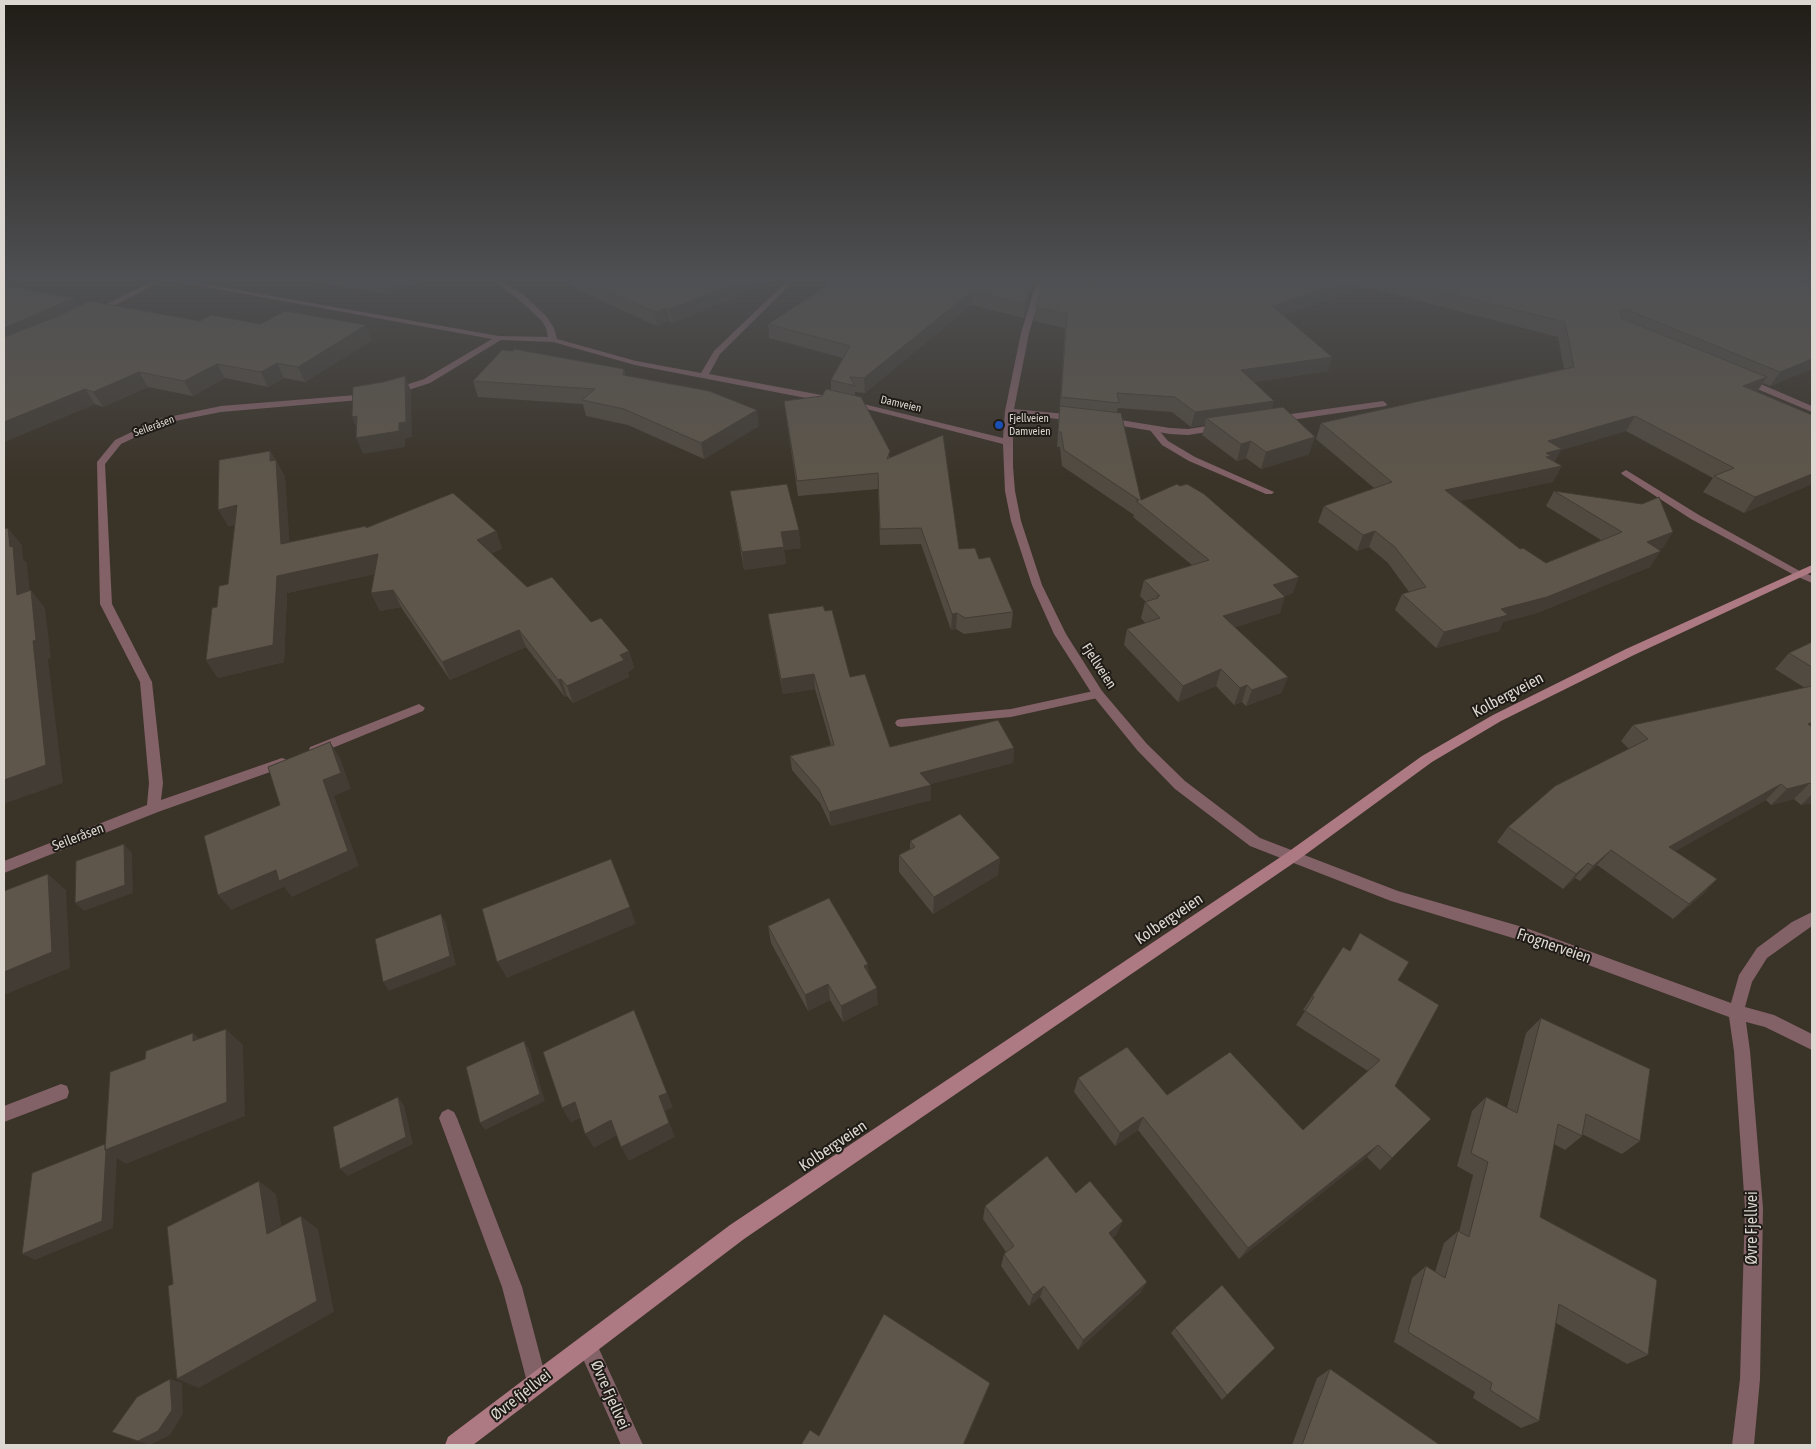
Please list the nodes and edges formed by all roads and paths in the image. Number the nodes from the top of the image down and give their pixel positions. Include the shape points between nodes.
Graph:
1 (483, 348) edge
2 (581, 348) edge
3 (723, 348) edge
4 (1022, 348) edge
5 (704, 375) junction
6 (1733, 376) edge
7 (1383, 404) dead end
8 (1812, 409) edge
9 (1009, 411) junction
10 (1082, 419) edge
11 (1102, 421) edge
12 (1264, 421) edge
13 (1226, 426) edge
14 (1154, 430) junction
15 (1006, 442) junction
16 (1626, 473) dead end
17 (1268, 492) dead end
18 (1808, 574) edge
19 (1098, 694) junction
20 (419, 708) dead end
21 (901, 723) dead end
22 (153, 808) junction
23 (1292, 856) junction
24 (4, 866) edge
25 (1812, 918) edge
26 (1736, 1012) junction
27 (1812, 1042) edge
28 (61, 1092) dead end
29 (4, 1114) edge
30 (448, 1118) dead end
31 (587, 1345) junction
32 (537, 1382) junction
33 (456, 1445) edge
34 (632, 1445) edge
35 (1743, 1445) edge

1 - 22 street, Seileråsen via 426,381 382,395 221,409 162,421 118,442 100,464 106,604 146,682 156,783
2 - 5 street, Damveien
3 - 5 street
4 - 9 street, Fjellveien
5 - 15 street, Damveien via 829,400
6 - 8 street
7 - 12 street
9 - 10 street
9 - 15 street, Fjellveien
11 - 14 street
13 - 14 street via 1188,432
14 - 17 street via 1165,443 1192,459
15 - 19 street, Fjellveien via 1016,520 1037,585 1060,634
16 - 18 street, Kolbergveien via 1695,517
18 - 23 street, Kolbergveien via 1630,652 1497,718 1427,759
19 - 21 street via 1011,713
19 - 23 street, Fjellveien via 1142,747 1180,785 1255,842
20 - 22 street, Seileråsen via 298,757
22 - 24 street, Seileråsen
23 - 26 street, Frognerveien via 1396,897 1526,935
23 - 31 street, Kolbergveien via 737,1232
25 - 26 street via 1762,953 1745,980
26 - 27 street, Frognerveien via 1768,1020
26 - 35 street, Øvre Fjellvei via 1754,1208 1750,1379
28 - 29 street
30 - 32 street via 512,1287
31 - 32 street, Øvre fjellvei
31 - 34 street, Øvre Fjellvei
32 - 33 street, Øvre fjellvei

